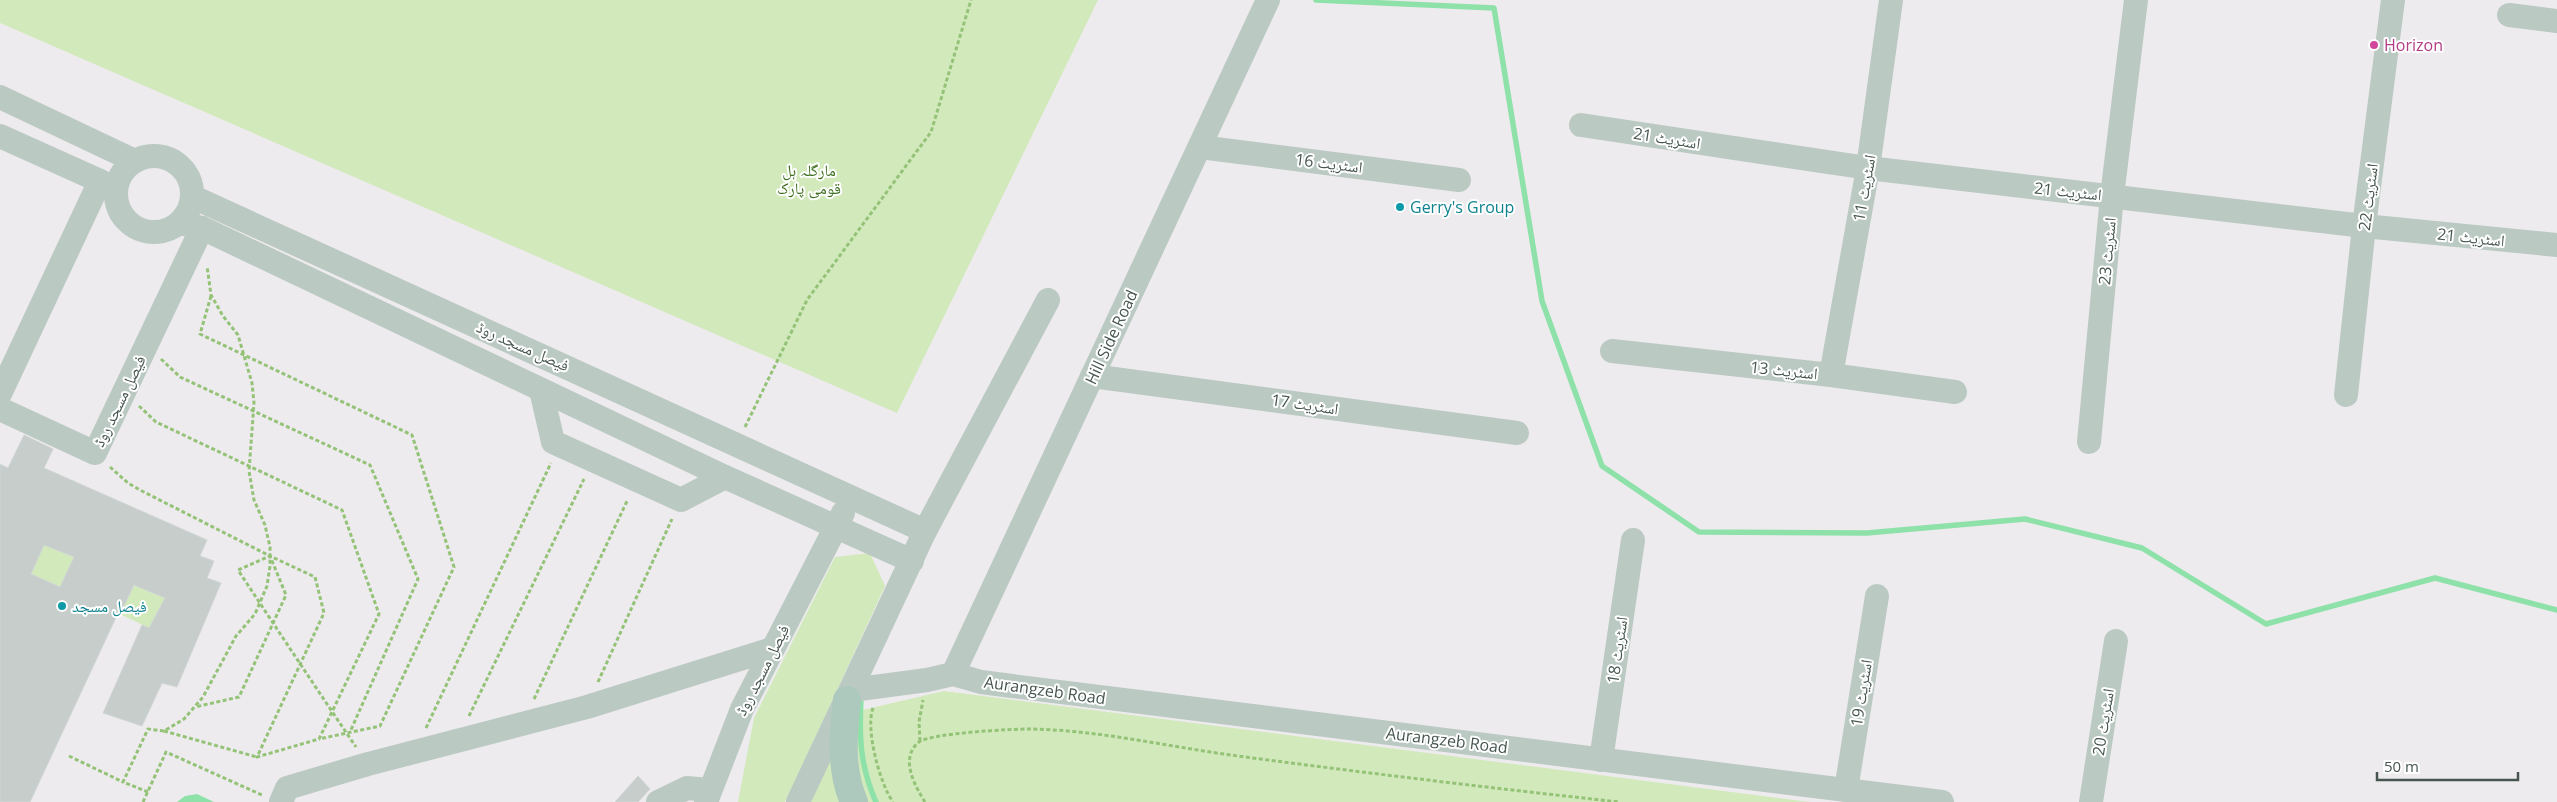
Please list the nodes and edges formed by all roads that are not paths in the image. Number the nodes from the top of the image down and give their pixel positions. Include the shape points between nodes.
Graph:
1 (1268, 0) edge
2 (1891, 0) edge
3 (2136, 0) edge
4 (2393, 0) edge
5 (2509, 15) dead end
6 (2557, 21) edge
7 (0, 97) edge
8 (1581, 125) dead end
9 (0, 136) edge
10 (1200, 147) junction
11 (135, 161) junction
12 (1868, 168) junction
13 (1459, 180) dead end
14 (108, 186) junction
15 (2112, 196) junction
16 (193, 197) junction
17 (191, 226) junction
18 (2364, 226) junction
19 (2557, 245) edge
20 (1048, 300) dead end
21 (1612, 351) dead end
22 (1831, 375) junction
23 (1092, 376) junction
24 (541, 390) junction
25 (1955, 392) dead end
26 (0, 394) edge
27 (2346, 395) dead end
28 (0, 409) edge
29 (1517, 433) dead end
30 (2089, 442) dead end
31 (725, 477) junction
32 (852, 497) junction
33 (836, 527) junction
34 (925, 531) junction
35 (1633, 540) dead end
36 (912, 561) junction
37 (1877, 596) dead end
38 (2116, 641) dead end
39 (772, 650) junction
40 (953, 674) junction
41 (850, 695) junction
42 (1601, 760) junction
43 (1846, 790) junction
44 (279, 796) edge
45 (708, 796) edge
46 (658, 802) edge
47 (798, 802) edge
48 (854, 802) edge
49 (1942, 802) edge
50 (2091, 802) edge

1 - 10 street, Hill Side Road
2 - 12 street, اسٹریٹ 11
3 - 15 street, اسٹریٹ 23
4 - 18 street, اسٹریٹ 22
5 - 6 street
7 - 11 street
8 - 12 street, اسٹریٹ 21
9 - 14 street
10 - 13 street, اسٹریٹ 16
10 - 23 street, Hill Side Road
11 - 14 street
11 - 16 street via 158,155 180,164 187,174
12 - 15 street, اسٹریٹ 21
12 - 22 street, اسٹریٹ 11
14 - 17 street via 123,216 138,228 156,232
14 - 26 street
15 - 18 street, اسٹریٹ 21
15 - 30 street, اسٹریٹ 23
16 - 17 street, فیصل مسجد روڈ via 186,215
16 - 32 street, فیصل مسجد روڈ
17 - 24 street, فیصل مسجد روڈ
17 - 28 street, فیصل مسجد روڈ via 95,453
18 - 19 street, اسٹریٹ 21
18 - 27 street, اسٹریٹ 22
20 - 34 street
21 - 22 street, اسٹریٹ 13
22 - 25 street, اسٹریٹ 13
23 - 29 street, اسٹریٹ 17
23 - 40 street, Hill Side Road
24 - 31 street, فیصل مسجد روڈ
24 - 31 street, فیصل مسجد روڈ via 553,442 681,500
31 - 33 street, فیصل مسجد روڈ
32 - 33 street, فیصل مسجد روڈ
32 - 34 street, فیصل مسجد روڈ
33 - 36 street, فیصل مسجد روڈ
33 - 39 street, فیصل مسجد روڈ
34 - 36 street
35 - 42 street, اسٹریٹ 18
36 - 41 street
37 - 43 street, اسٹریٹ 19
38 - 50 street, اسٹریٹ 20
39 - 44 street via 587,707 415,752
39 - 45 street, فیصل مسجد روڈ via 742,709
40 - 41 street via 881,686
40 - 42 street, Aurangzeb Road via 996,684
41 - 47 street
41 - 48 main road via 843,755 848,788
42 - 43 street, Aurangzeb Road
43 - 49 street, Aurangzeb Road
45 - 46 street, فیصل مسجد روڈ via 687,788

